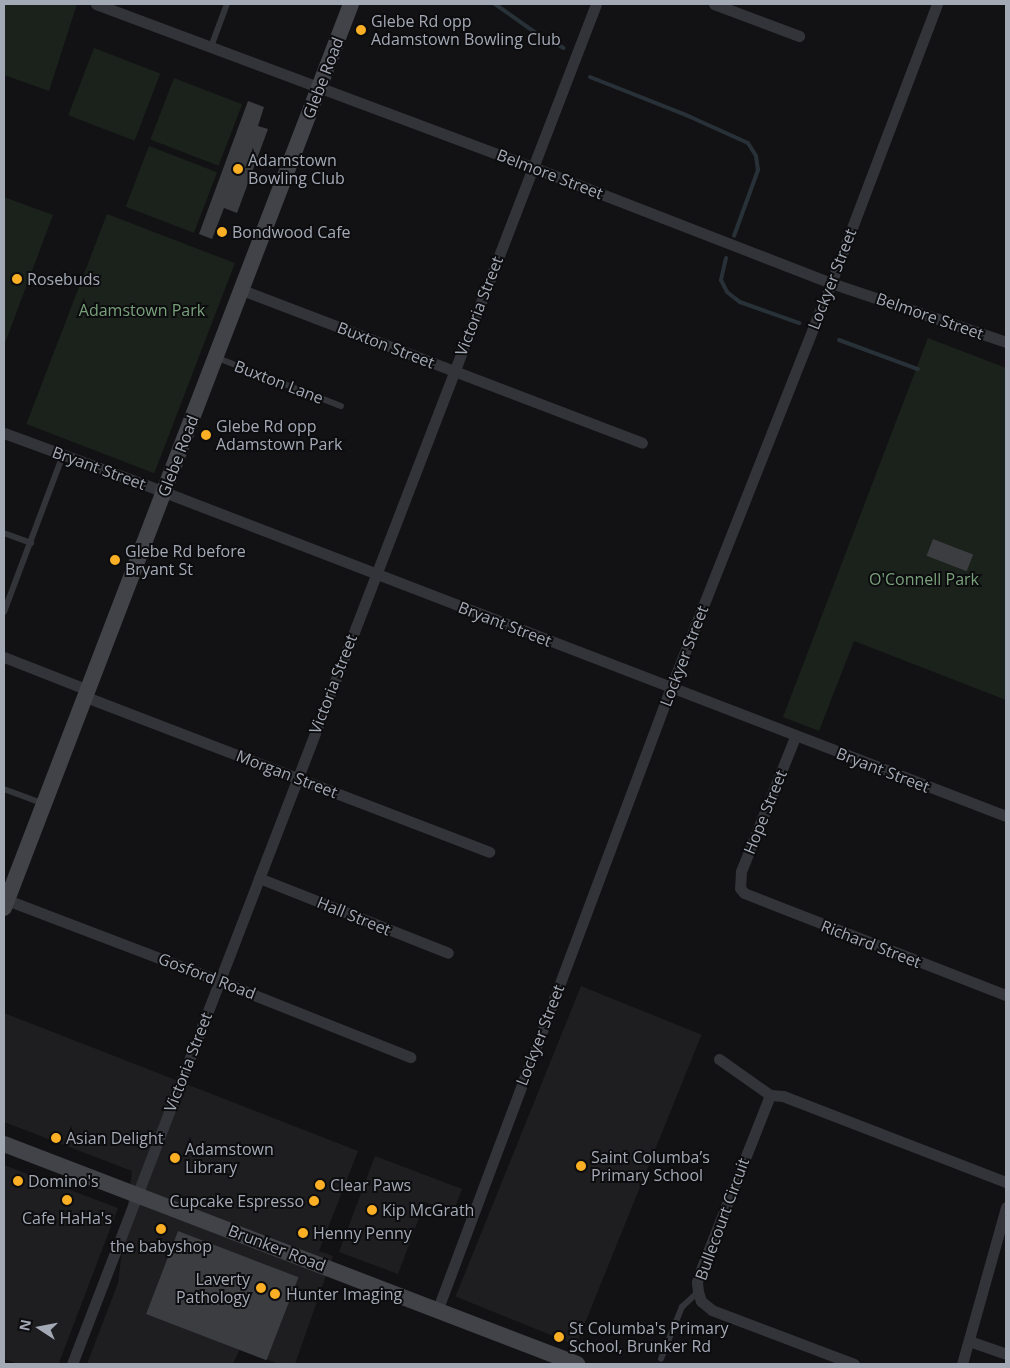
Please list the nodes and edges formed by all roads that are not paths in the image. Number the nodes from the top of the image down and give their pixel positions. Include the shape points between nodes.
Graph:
1 (96, 4) edge
2 (227, 4) edge
3 (351, 4) edge
4 (596, 4) edge
5 (714, 4) edge
6 (937, 4) edge
7 (799, 36) dead end
8 (211, 47) junction
9 (319, 87) junction
10 (532, 167) junction
11 (832, 283) junction
12 (242, 290) junction
13 (1006, 342) edge
14 (216, 358) junction
15 (454, 371) junction
16 (341, 406) dead end
17 (4, 433) edge
18 (642, 443) dead end
19 (63, 455) junction
20 (164, 492) junction
21 (4, 533) edge
22 (31, 543) junction
23 (376, 574) junction
24 (4, 612) edge
25 (4, 657) edge
26 (671, 687) junction
27 (87, 694) junction
28 (795, 737) junction
29 (297, 777) junction
30 (4, 789) edge
31 (44, 804) junction
32 (1006, 816) edge
33 (489, 852) dead end
34 (259, 878) junction
35 (740, 888) joint
36 (5, 901) edge
37 (448, 954) dead end
38 (219, 981) junction
39 (1006, 995) edge
40 (410, 1057) dead end
41 (719, 1059) dead end
42 (770, 1095) junction
43 (4, 1144) edge
44 (1006, 1182) edge
45 (139, 1194) junction
46 (1006, 1207) edge
47 (698, 1292) junction
48 (437, 1310) junction
49 (969, 1341) junction
50 (1006, 1354) edge
51 (661, 1359) dead end
52 (72, 1364) edge
53 (577, 1364) edge
54 (854, 1364) edge
55 (962, 1364) edge

1 - 8 street, Belmore Street
2 - 8 lane
3 - 9 main road, Glebe Road
4 - 10 street, Victoria Street
5 - 7 street
6 - 11 street, Lockyer Street
8 - 9 street, Belmore Street
9 - 10 street, Belmore Street
9 - 12 main road, Glebe Road
10 - 11 street, Belmore Street
10 - 15 street, Victoria Street
11 - 13 street, Belmore Street
11 - 26 street, Lockyer Street
12 - 14 main road, Glebe Road
12 - 15 street, Buxton Street
14 - 16 lane, Buxton Lane
14 - 20 main road, Glebe Road
15 - 18 street, Buxton Street
15 - 23 street, Victoria Street
17 - 19 street, Bryant Street
19 - 20 street, Bryant Street
19 - 22 lane
20 - 23 street, Bryant Street
20 - 27 main road, Glebe Road
21 - 22 lane
22 - 24 lane
23 - 26 street, Bryant Street
23 - 29 street, Victoria Street
25 - 27 street, Morgan Street
26 - 28 street, Bryant Street
26 - 48 street, Lockyer Street
27 - 29 street, Morgan Street
27 - 31 main road, Glebe Road
28 - 32 street, Bryant Street
28 - 35 street, Hope Street via 741,871
29 - 33 street, Morgan Street
29 - 34 street, Victoria Street
30 - 31 lane
31 - 36 main road, Glebe Road
34 - 37 street, Hall Street
34 - 38 street, Victoria Street
35 - 39 street, Richard Street via 751,897
36 - 38 street, Gosford Road
38 - 40 street, Gosford Road
38 - 45 street, Victoria Street
41 - 42 street
42 - 44 street via 783,1096
42 - 47 street, Bullecourt Circuit via 700,1272
43 - 45 main road, Brunker Road
45 - 48 main road, Brunker Road
45 - 52 street, Victoria Street
46 - 49 street
47 - 51 lane via 682,1307
47 - 54 street, Bullecourt Circuit via 701,1301 712,1310
48 - 53 main road, Brunker Road
49 - 50 street
49 - 55 street

